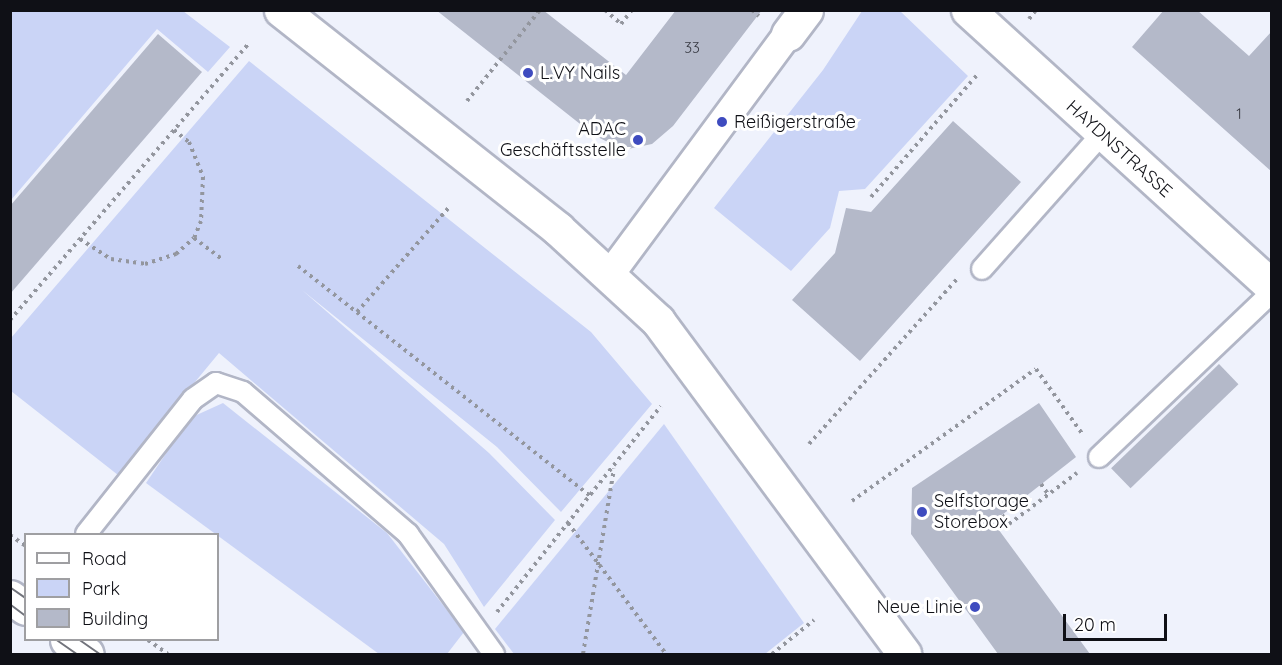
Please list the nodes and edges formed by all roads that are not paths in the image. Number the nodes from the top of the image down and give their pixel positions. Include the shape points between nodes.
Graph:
1 (280, 10) edge
2 (968, 10) edge
3 (799, 17) edge
4 (1102, 134) junction
5 (982, 269) road end
6 (611, 273) junction
7 (1272, 287) edge
8 (1272, 292) edge
9 (1099, 457) road end
10 (88, 533) edge
11 (10, 597) edge
12 (24, 607) edge
13 (70, 641) edge
14 (87, 654) edge
15 (494, 654) edge
16 (904, 654) edge

1 - 6 main road
2 - 4 main road, HAYDNSTRASSE
3 - 6 street
4 - 5 lane
4 - 7 main road, HAYDNSTRASSE
6 - 16 main road via 694,366
8 - 9 lane
10 - 15 lane via 193,399 216,383 243,392 408,534
11 - 12 main road
13 - 14 main road

